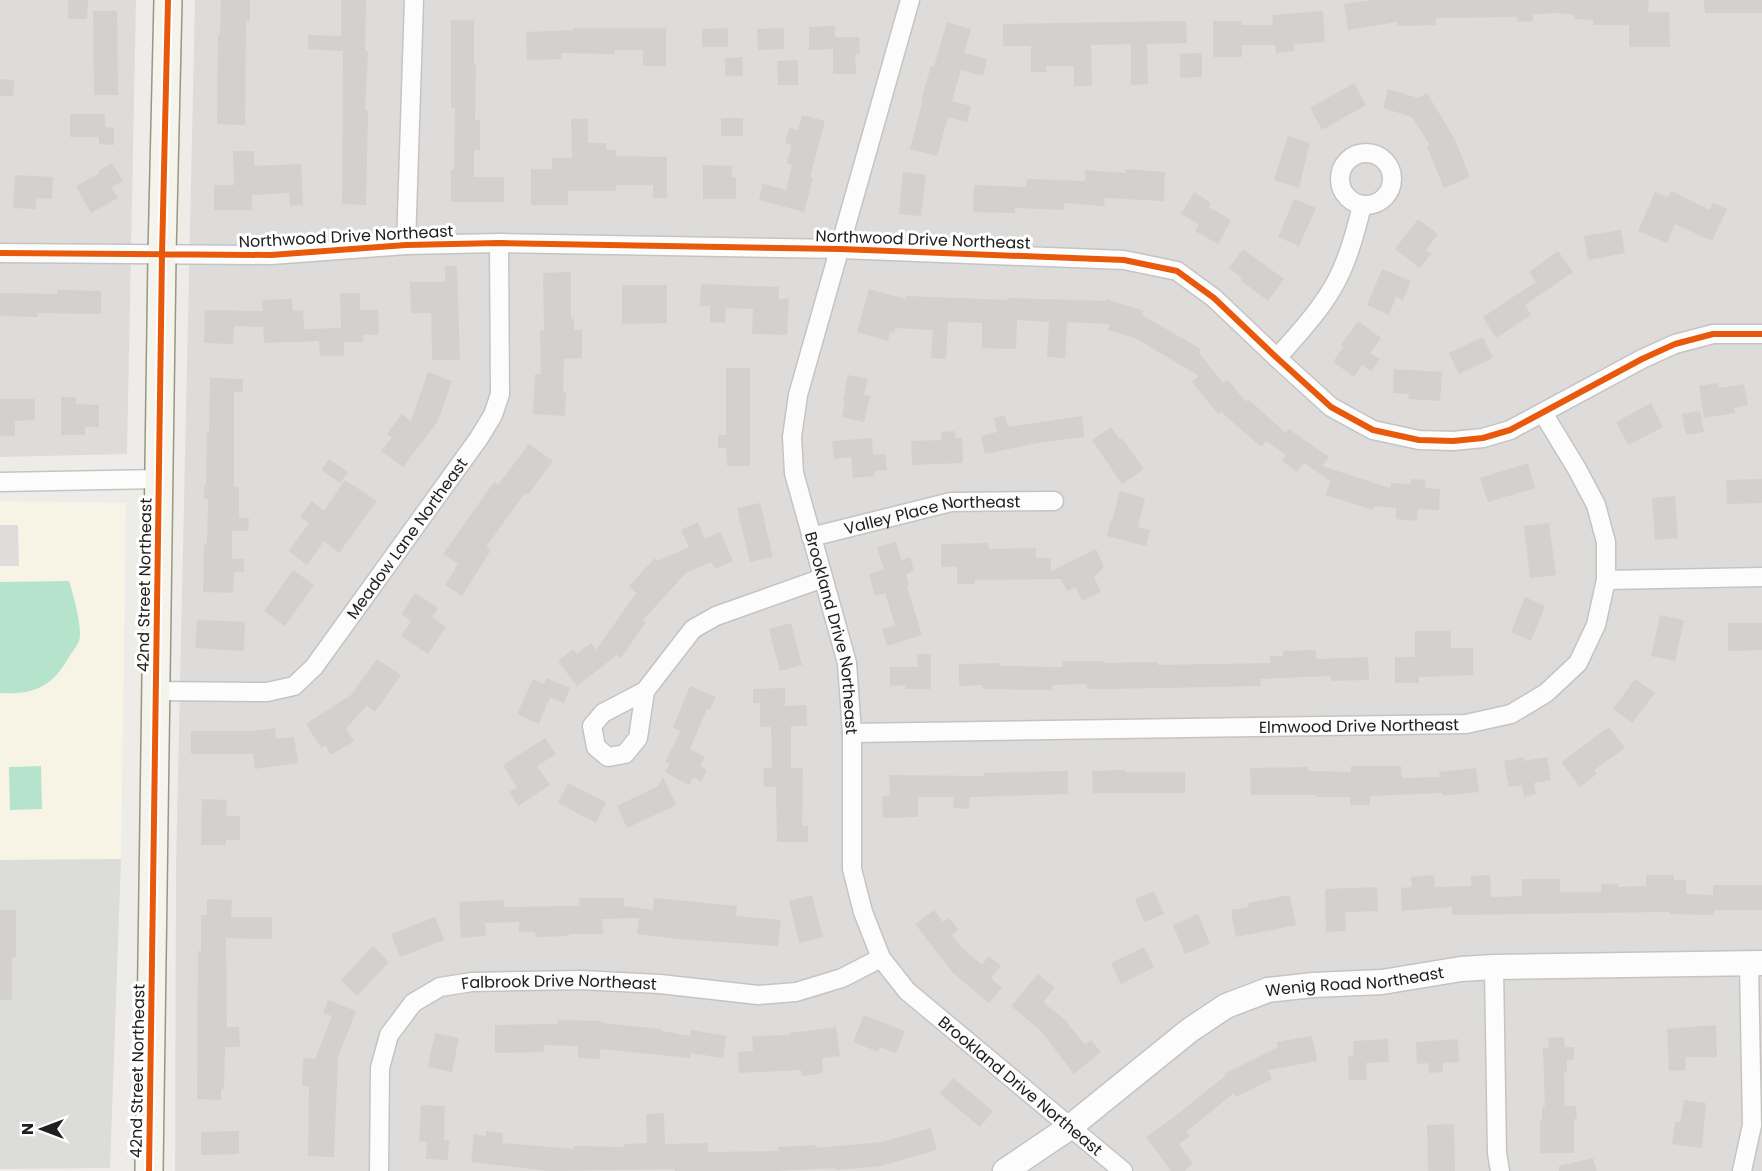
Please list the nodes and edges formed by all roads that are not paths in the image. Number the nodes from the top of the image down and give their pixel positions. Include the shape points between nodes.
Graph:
1 (168, 0) edge
2 (414, 0) edge
3 (910, 0) edge
4 (1362, 205) dead end
5 (499, 243) junction
6 (406, 245) junction
7 (840, 249) junction
8 (0, 253) edge
9 (162, 255) junction
10 (1762, 334) edge
11 (1277, 358) junction
12 (1543, 413) junction
13 (159, 480) junction
14 (0, 482) edge
15 (1054, 501) dead end
16 (811, 537) junction
17 (1762, 577) edge
18 (823, 578) junction
19 (1606, 580) junction
20 (155, 691) junction
21 (645, 691) dead end
22 (852, 733) junction
23 (881, 958) junction
24 (1756, 964) edge
25 (1494, 967) junction
26 (1070, 1127) junction
27 (149, 1171) edge
28 (380, 1171) edge
29 (1005, 1171) edge
30 (1123, 1171) edge
31 (1500, 1171) edge
32 (1742, 1171) edge

1 - 9 main road, 42nd Street Northeast
2 - 6 street
3 - 7 street, Brookland Drive Northeast
4 - 11 street via 1336,281
5 - 6 street, Northwood Drive Northeast
5 - 7 street, Northwood Drive Northeast
5 - 20 street, Meadow Lane Northeast via 500,394 493,415 314,667 294,686 267,692
6 - 9 street, Northwood Drive Northeast via 270,255
7 - 11 street, Northwood Drive Northeast via 1124,260 1177,271 1214,298
7 - 16 street, Brookland Drive Northeast via 798,395 792,437 794,473
8 - 9 street, Northwood Drive Northeast
9 - 13 main road, 42nd Street Northeast
10 - 12 street, Northwood Drive Northeast via 1713,334 1676,344
11 - 12 street, Northwood Drive Northeast via 1331,407 1373,430 1419,440 1483,438
12 - 19 street, Elmwood Drive Northeast via 1596,505 1606,542
13 - 14 street
13 - 20 main road, 42nd Street Northeast
15 - 16 street, Valley Place Northeast via 951,502
16 - 18 street, Brookland Drive Northeast
17 - 19 street
18 - 21 street via 716,616 693,629
18 - 22 street, Brookland Drive Northeast via 847,663
19 - 22 street, Elmwood Drive Northeast via 1596,625 1578,663 1546,693 1511,714 1466,724
20 - 27 main road, 42nd Street Northeast
22 - 23 street, Brookland Drive Northeast via 852,869
23 - 26 street, Brookland Drive Northeast via 907,991
23 - 28 street, Falbrook Drive Northeast via 842,978 796,992 758,995 580,980 472,982 440,987 413,1003 388,1035 380,1068
24 - 25 street, Wenig Road Northeast
24 - 32 street via 1752,1125
25 - 26 street, Wenig Road Northeast via 1257,994 1226,1006 1190,1030
25 - 31 street
26 - 29 street, Wenig Road Northeast
26 - 30 street, Brookland Drive Northeast

